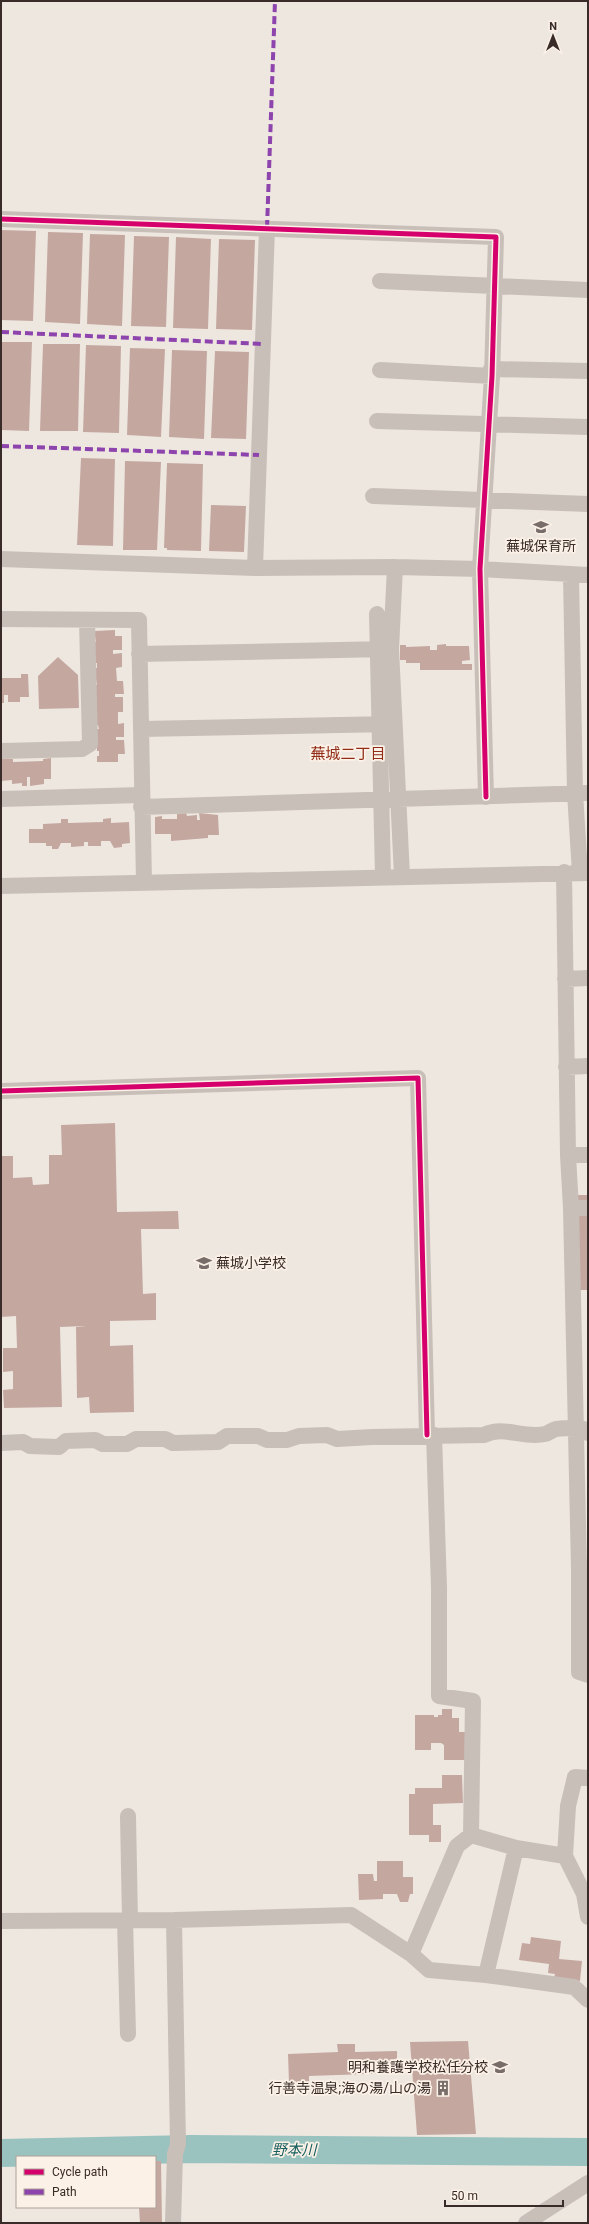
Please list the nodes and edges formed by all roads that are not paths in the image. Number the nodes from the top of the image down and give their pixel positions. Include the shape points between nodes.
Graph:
1 (1, 219) edge
2 (267, 228) junction
3 (380, 281) dead end
4 (494, 286) junction
5 (588, 290) edge
6 (380, 370) dead end
7 (588, 371) edge
8 (492, 373) junction
9 (377, 421) dead end
10 (488, 423) junction
11 (588, 427) edge
12 (373, 496) dead end
13 (484, 500) junction
14 (588, 504) edge
15 (1, 559) edge
16 (395, 567) junction
17 (255, 568) junction
18 (480, 569) junction
19 (571, 575) junction
20 (588, 575) edge
21 (377, 614) dead end
22 (1, 619) edge
23 (87, 620) junction
24 (383, 649) junction
25 (139, 654) junction
26 (387, 724) junction
27 (142, 730) junction
28 (1, 751) edge
29 (582, 793) edge
30 (486, 797) junction
31 (382, 798) junction
32 (399, 798) junction
33 (1, 799) edge
34 (141, 801) junction
35 (564, 872) junction
36 (584, 873) edge
37 (383, 876) junction
38 (402, 876) junction
39 (144, 883) junction
40 (1, 886) edge
41 (588, 978) edge
42 (565, 979) junction
43 (588, 1066) edge
44 (566, 1067) junction
45 (1, 1091) edge
46 (588, 1154) edge
47 (568, 1155) junction
48 (571, 1208) junction
49 (588, 1208) edge
50 (581, 1431) edge
51 (431, 1435) junction
52 (1, 1443) edge
53 (582, 1490) edge
54 (584, 1569) edge
55 (588, 1675) edge
56 (588, 1778) edge
57 (128, 1816) dead end
58 (471, 1835) junction
59 (516, 1848) junction
60 (564, 1856) junction
61 (586, 1894) edge
62 (588, 1917) edge
63 (128, 1920) junction
64 (174, 1920) junction
65 (1, 1921) edge
66 (411, 1954) junction
67 (486, 1975) junction
68 (588, 2000) edge
69 (128, 2034) dead end
70 (588, 2183) edge
71 (173, 2223) edge
72 (526, 2223) edge

1 - 2 street
2 - 4 street via 496,237
2 - 17 street
3 - 4 street
4 - 5 street
4 - 8 street
6 - 8 street
7 - 8 street
8 - 10 street
9 - 10 street
10 - 11 street
10 - 13 street
12 - 13 street
13 - 14 street
13 - 18 street
15 - 17 street
16 - 17 street
16 - 18 street
16 - 24 street
18 - 19 street
18 - 30 street
19 - 20 street
19 - 29 street
21 - 24 street
22 - 23 street
23 - 25 street via 138,620
23 - 28 street via 90,744 82,749
24 - 25 street
24 - 26 street
25 - 27 street
26 - 27 street
26 - 31 street
26 - 32 street
27 - 34 street
29 - 30 street
29 - 36 street
30 - 32 street
31 - 32 street
31 - 34 street
31 - 37 street
32 - 38 street
33 - 34 street
34 - 39 street
35 - 36 street
35 - 38 street
35 - 42 street
37 - 38 street
37 - 39 street
39 - 40 street
41 - 42 street
42 - 44 street
43 - 44 street
44 - 47 street
45 - 51 street via 418,1078
46 - 47 street
47 - 48 street
48 - 49 street
48 - 50 street
50 - 51 street via 556,1429 545,1434 520,1435 514,1431 491,1431 484,1435
50 - 53 street
51 - 52 street via 337,1439 327,1435 300,1436 287,1440 267,1440 258,1436 227,1436 218,1442 173,1443 165,1439 136,1439 127,1444 103,1444 88,1440 66,1441 59,1446 30,1446 23,1442
51 - 58 street via 439,1588 439,1696 473,1701
53 - 54 street
54 - 55 street via 579,1672
56 - 60 street via 575,1777 568,1806
57 - 63 street
58 - 59 street
58 - 66 street via 457,1846
59 - 60 street
59 - 67 street
60 - 61 street
61 - 62 street
63 - 64 street
63 - 65 street
63 - 69 street
64 - 66 street via 351,1915
64 - 71 street via 177,2149
66 - 67 street via 429,1970
67 - 68 street via 574,1987
70 - 72 street

